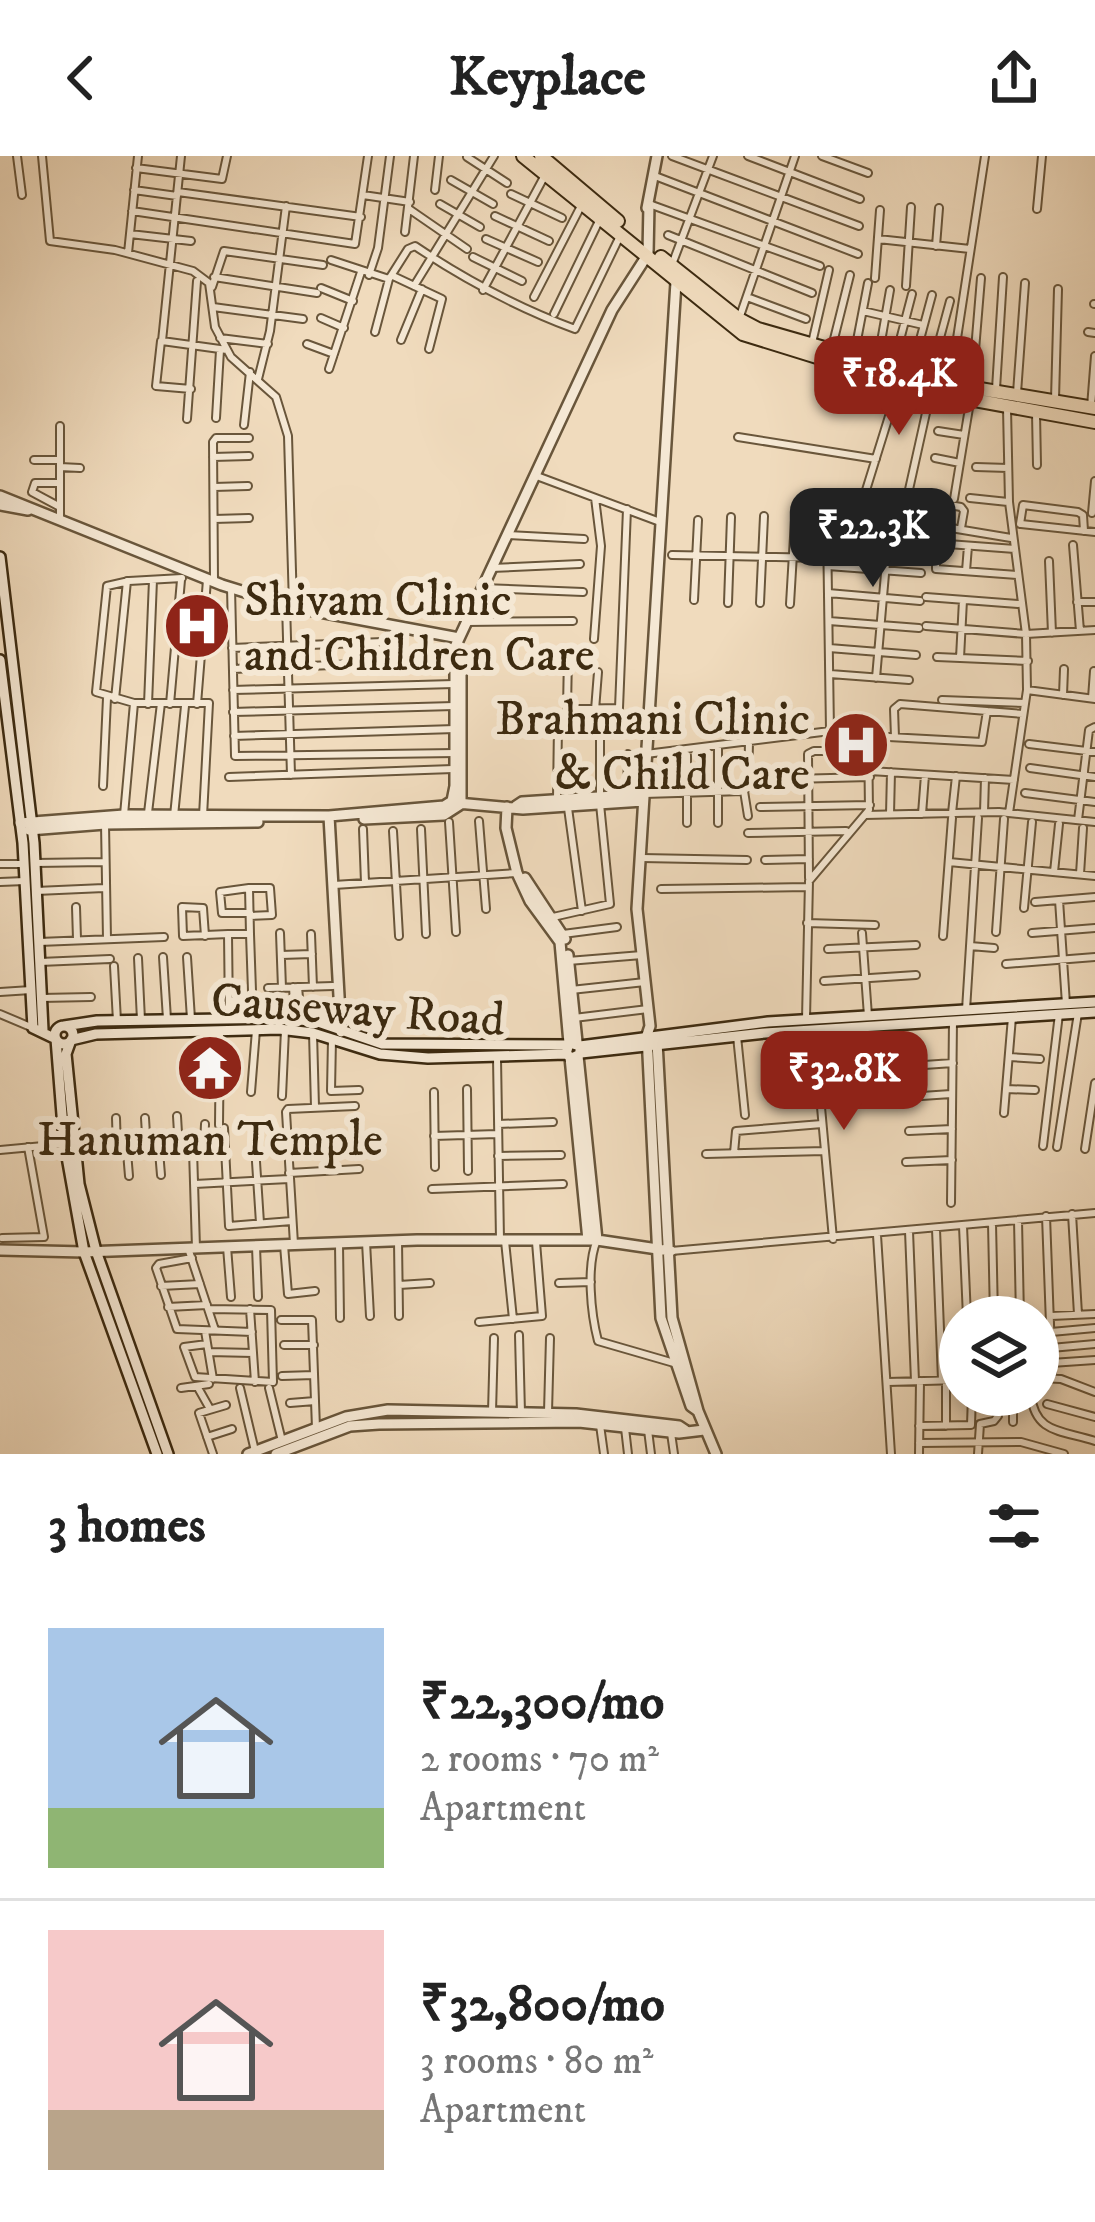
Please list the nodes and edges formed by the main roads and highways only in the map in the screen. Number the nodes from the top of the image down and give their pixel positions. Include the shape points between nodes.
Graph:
1 (523, 156) edge
2 (541, 156) edge
3 (646, 249) junction
4 (930, 385) junction
5 (971, 395) junction
6 (1012, 403) junction
7 (1093, 407) edge
8 (1095, 422) edge

1 - 3 main road
2 - 3 main road
3 - 4 main road via 739,319
3 - 4 main road via 752,338 899,384
4 - 5 main road
4 - 5 main road
5 - 6 main road
5 - 6 main road via 996,393
6 - 7 main road
6 - 8 main road

